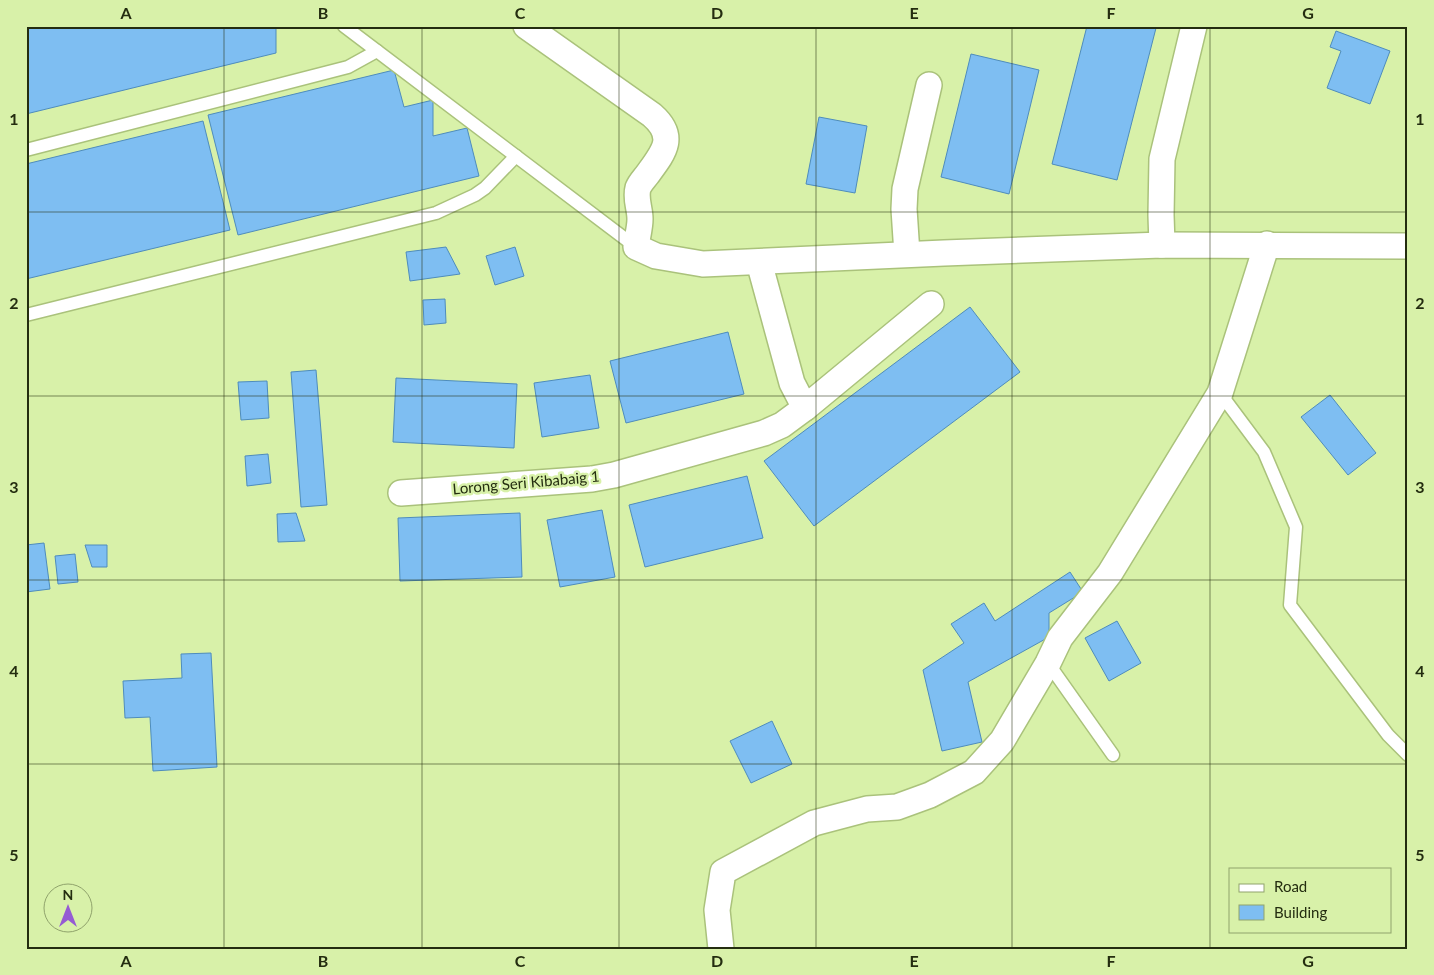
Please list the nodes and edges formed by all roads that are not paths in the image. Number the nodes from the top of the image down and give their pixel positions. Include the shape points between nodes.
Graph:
1 (344, 26) edge
2 (526, 26) edge
3 (1194, 26) edge
4 (377, 51) junction
5 (929, 85) dead end
6 (26, 150) edge
7 (516, 156) junction
8 (1267, 244) junction
9 (1162, 245) junction
10 (636, 246) junction
11 (1408, 246) edge
12 (907, 254) junction
13 (759, 262) junction
14 (931, 304) dead end
15 (26, 315) edge
16 (1220, 393) junction
17 (805, 408) junction
18 (401, 493) dead end
19 (1048, 663) junction
20 (1408, 755) edge
21 (1113, 756) dead end
22 (721, 949) edge

1 - 4 lane
2 - 10 street via 652,115 664,128 665,148 639,186 640,219
3 - 9 street via 1162,160
4 - 6 lane via 348,67
4 - 7 lane
5 - 12 street via 905,189
7 - 10 lane
7 - 15 lane via 485,188 436,213
8 - 9 street
8 - 11 street
8 - 16 street
9 - 12 street
10 - 13 street via 656,256 703,264
12 - 13 street
13 - 17 street via 792,383
14 - 17 street, Lorong Seri Kibabaig 1
16 - 19 street via 1110,573 1060,638
16 - 20 lane via 1264,452 1296,527 1290,605 1388,734
17 - 18 street, Lorong Seri Kibabaig 1 via 782,425 764,433 614,475
19 - 21 lane
19 - 22 street via 1002,741 974,772 930,795 897,807 868,809 814,823 723,872 717,910

